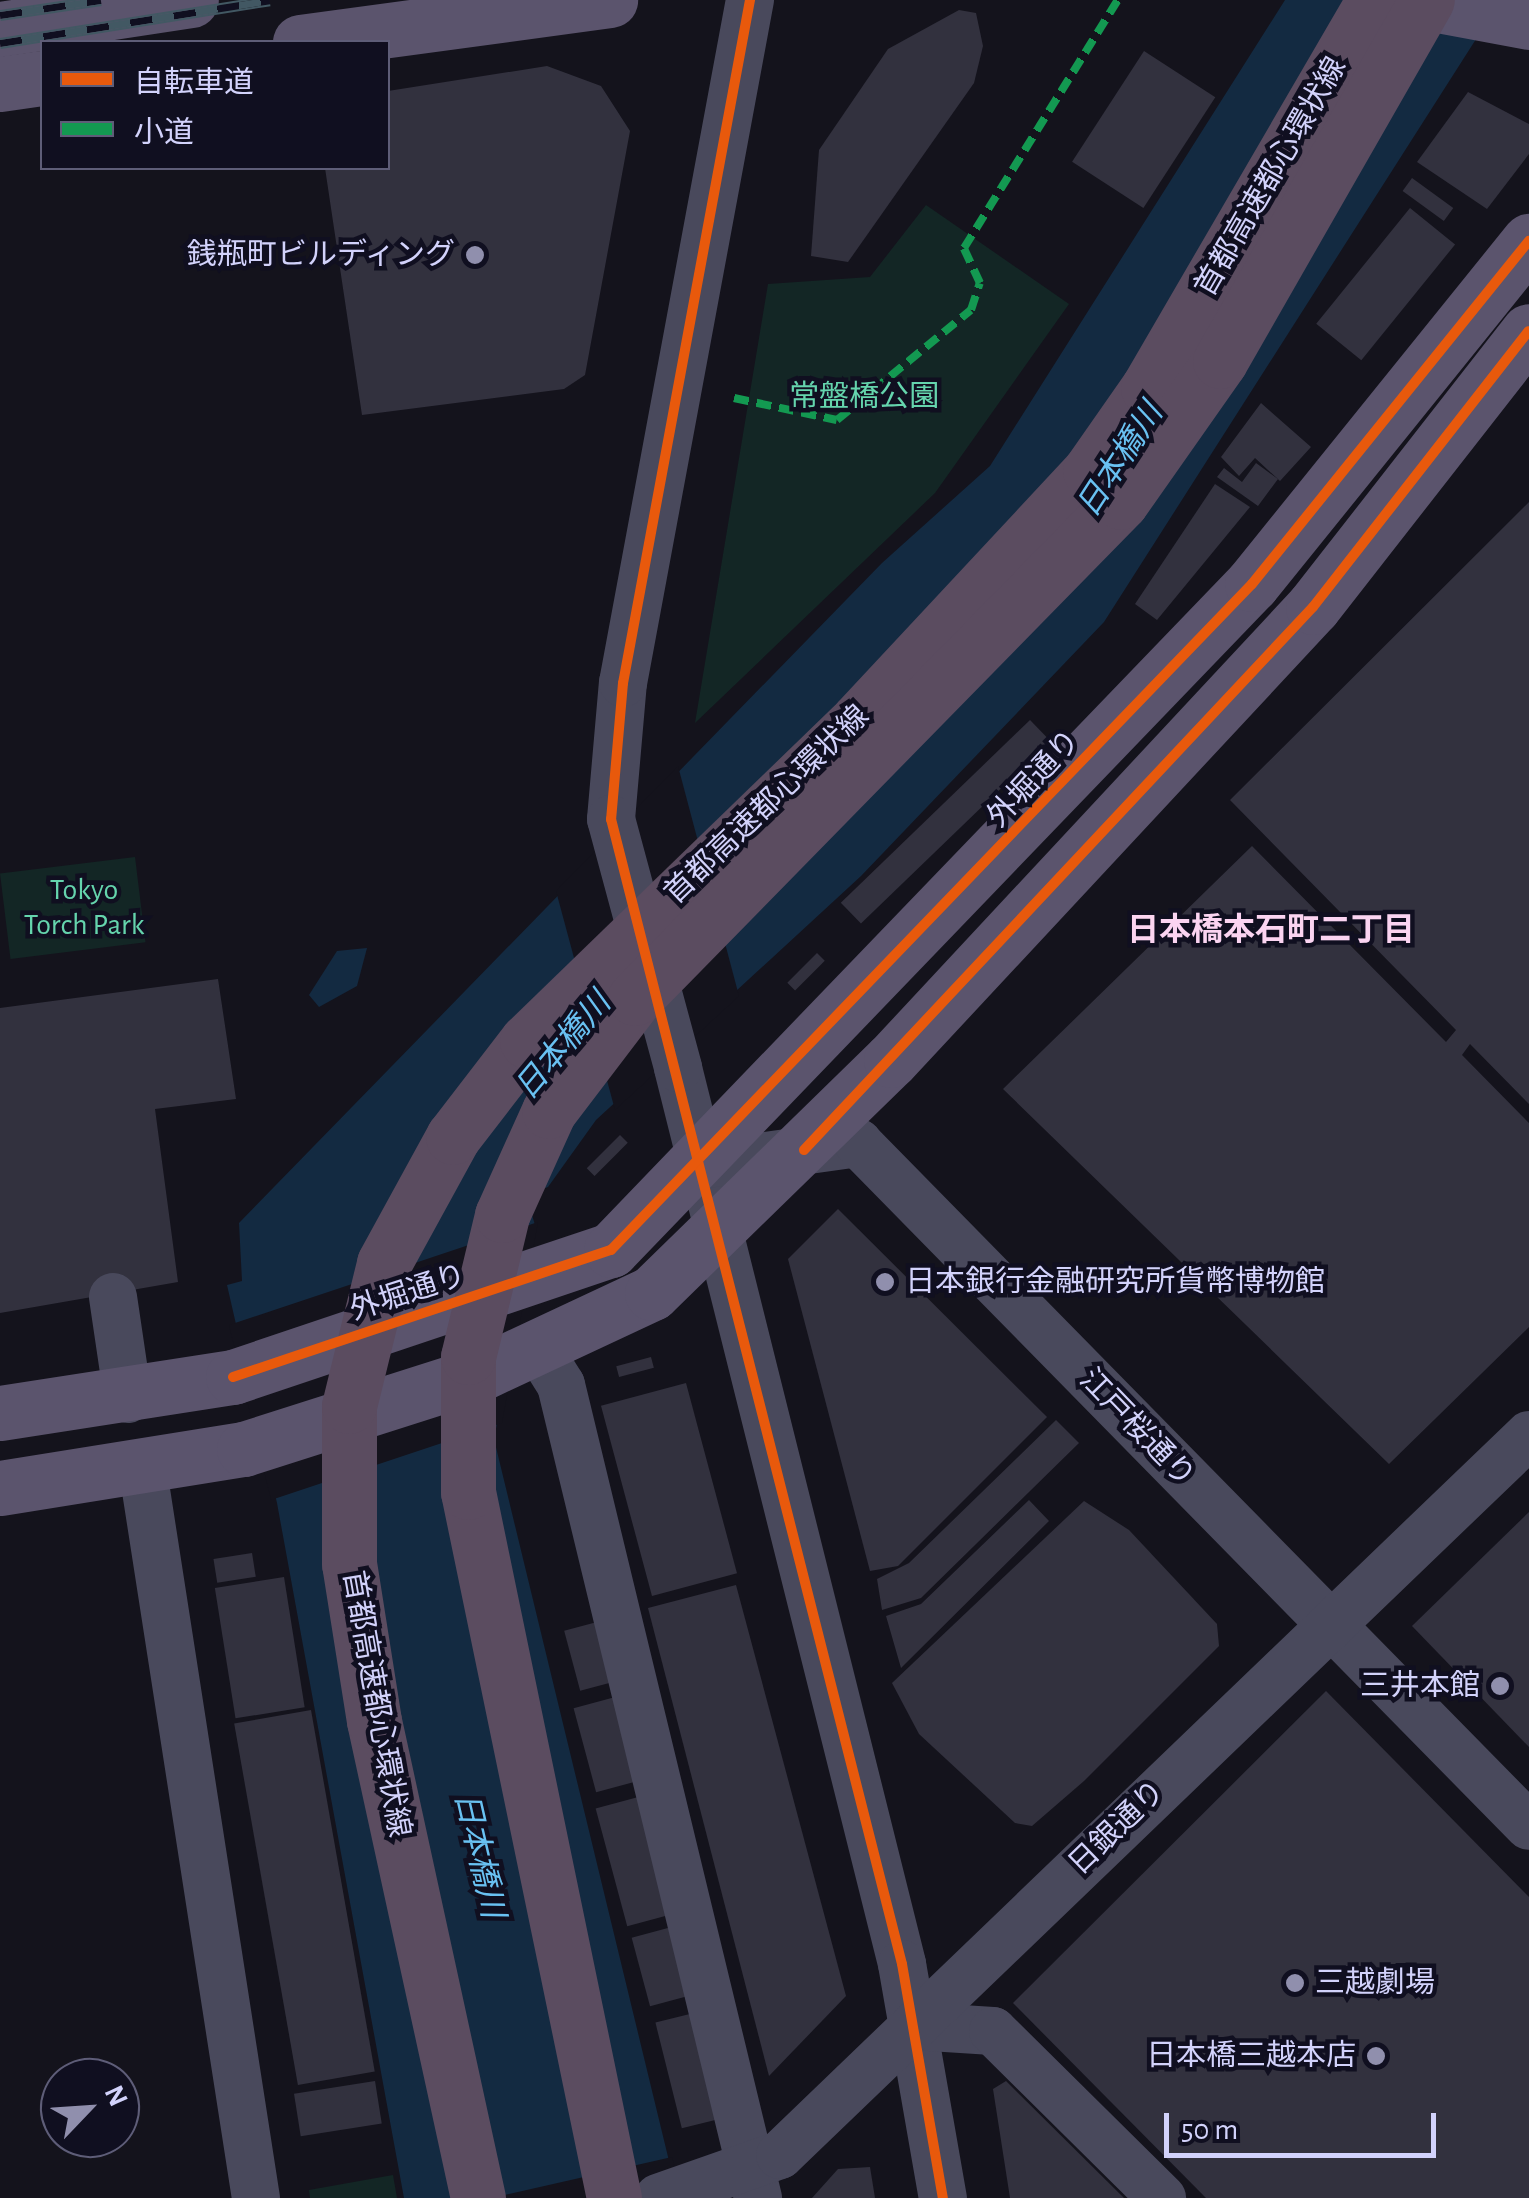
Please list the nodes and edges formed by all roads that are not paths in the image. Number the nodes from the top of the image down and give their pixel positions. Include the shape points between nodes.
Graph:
1 (191, 0) edge
2 (610, 0) edge
3 (750, 0) edge
4 (1374, 0) edge
5 (1411, 0) edge
6 (1427, 0) edge
7 (1518, 20) edge
8 (0, 29) edge
9 (315, 40) edge
10 (40, 78) edge
11 (0, 84) edge
12 (1529, 241) edge
13 (1528, 334) edge
14 (804, 1150) junction
15 (700, 1164) junction
16 (717, 1236) junction
17 (113, 1297) dead end
18 (540, 1350) junction
19 (128, 1399) junction
20 (0, 1414) edge
21 (1529, 1435) edge
22 (143, 1471) junction
23 (0, 1488) edge
24 (1330, 1623) junction
25 (1529, 1826) edge
26 (914, 2026) junction
27 (757, 2184) edge
28 (673, 2195) edge
29 (256, 2198) edge
30 (478, 2198) edge
31 (614, 2198) edge
32 (943, 2198) edge
33 (1162, 2198) edge

1 - 8 main road
2 - 9 main road
3 - 15 street, bridge via 623,683 611,819
4 - 30 highway, 首都高速都心環状線, bridge via 1148,388 1090,471 858,720 527,1041 452,1137 384,1264 349,1406 350,1564 374,1721
5 - 7 main road
6 - 31 highway, 首都高速都心環状線, bridge via 1220,361 1121,502 623,1012 549,1111 502,1215 468,1357 468,1492
10 - 11 main road
12 - 15 main road, 外堀通り via 1252,584
13 - 14 main road via 1314,607
14 - 15 street, 江戸桜通り
14 - 16 main road
14 - 24 street, 江戸桜通り via 858,1143
15 - 16 street
15 - 19 main road, 外堀通り, bridge via 592,1260 233,1377
16 - 18 main road via 652,1293
16 - 26 street
17 - 19 street
18 - 22 main road, bridge via 244,1449
18 - 27 street via 561,1385
19 - 20 main road, 外堀通り
21 - 24 street, 日銀通り
22 - 23 main road
22 - 29 street
24 - 25 street, 江戸桜通り
24 - 26 street, 日銀通り
26 - 27 street, 日銀通り
26 - 32 street
26 - 33 street via 993,2031
27 - 28 street, 日銀通り

